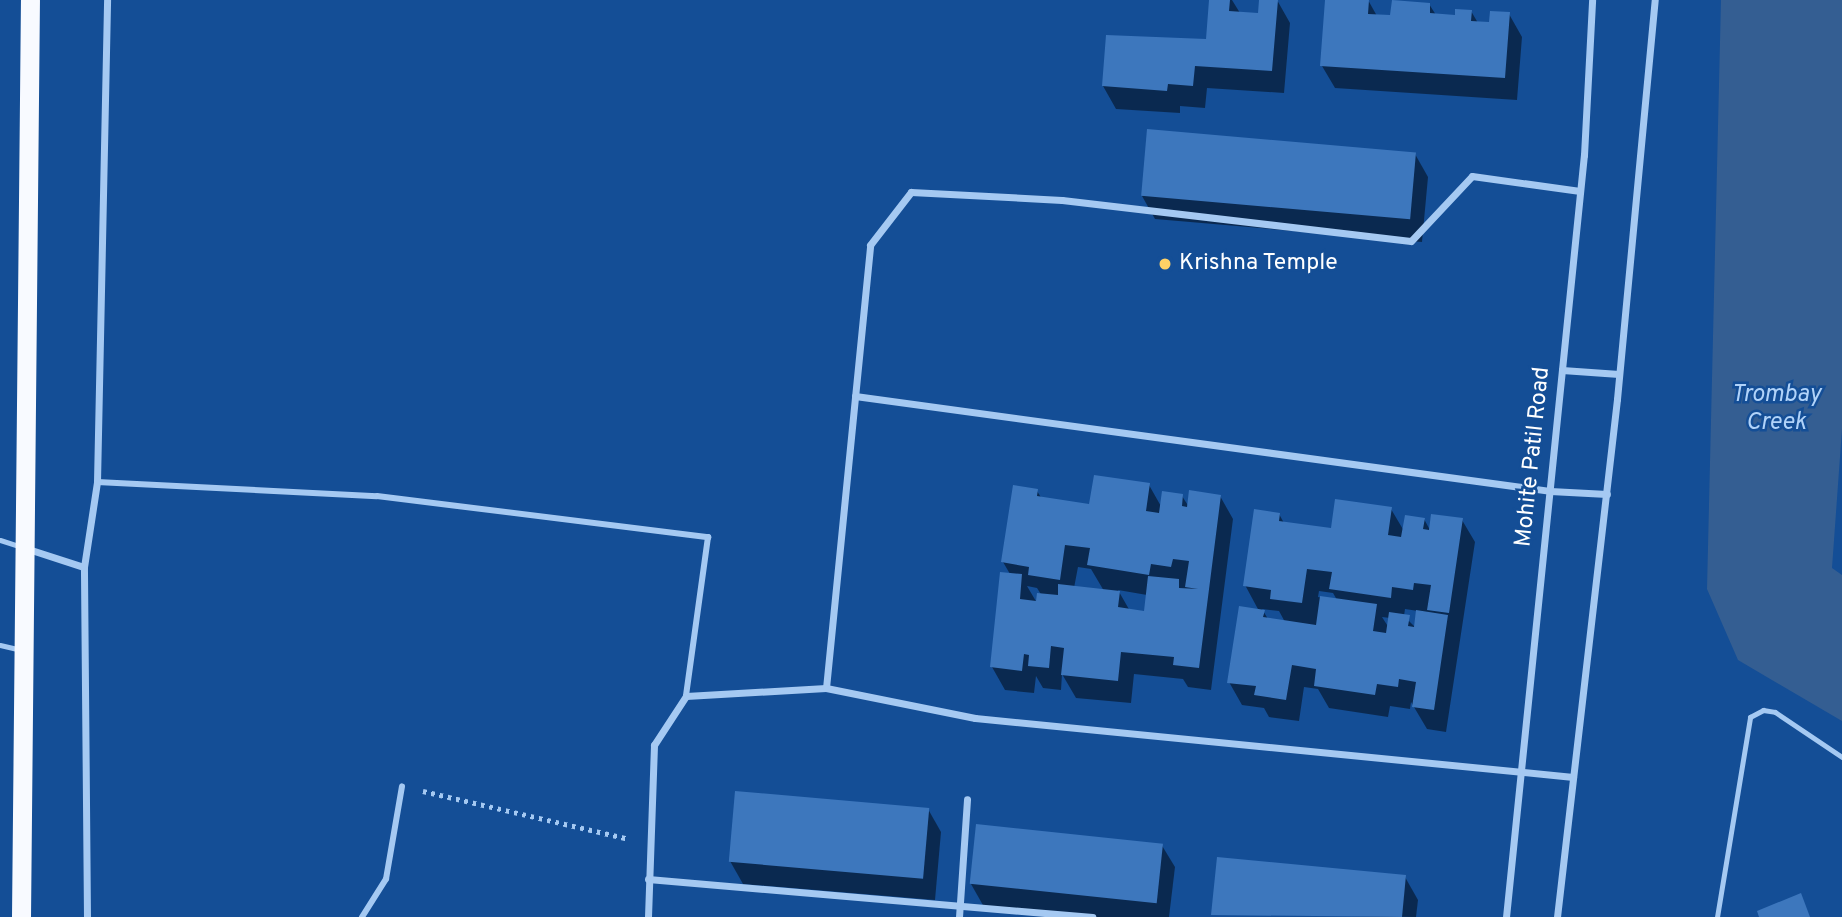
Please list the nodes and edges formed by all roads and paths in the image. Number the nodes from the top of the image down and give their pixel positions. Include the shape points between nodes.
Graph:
1 (30, 0) edge
2 (107, 0) edge
3 (1592, 0) edge
4 (1655, 0) edge
5 (1580, 191) junction
6 (1562, 370) junction
7 (1619, 374) junction
8 (855, 396) junction
9 (97, 482) junction
10 (1550, 491) junction
11 (1607, 494) junction
12 (0, 540) edge
13 (25, 548) junction
14 (84, 567) junction
15 (0, 645) edge
16 (26, 651) junction
17 (826, 688) junction
18 (686, 696) junction
19 (1842, 757) edge
20 (1521, 775) junction
21 (1573, 777) junction
22 (402, 786) joint
23 (967, 799) dead end
24 (650, 843) junction
25 (648, 879) junction
26 (960, 905) junction
27 (22, 917) edge
28 (87, 917) edge
29 (362, 917) edge
30 (648, 917) edge
31 (959, 917) edge
32 (1092, 917) edge
33 (1506, 917) edge
34 (1557, 917) edge
35 (1717, 917) edge

1 - 13 highway
2 - 9 street
3 - 5 street, Mohite Patil Road
4 - 7 street
5 - 6 street, Mohite Patil Road
5 - 8 street via 1472,176 1411,241 1062,200 911,192 870,245
6 - 7 street
6 - 10 street, Mohite Patil Road
7 - 11 street
8 - 10 street
8 - 17 street
9 - 14 street
9 - 18 street via 377,496 708,537
10 - 11 street
10 - 20 street, Mohite Patil Road
11 - 21 street
12 - 13 lane
13 - 14 street
13 - 16 highway
14 - 28 street
15 - 16 lane
16 - 27 highway
17 - 18 street
17 - 20 street via 975,718
18 - 24 street via 654,745
19 - 35 lane via 1776,712 1763,710 1750,718
20 - 21 street
20 - 33 street, Mohite Patil Road
21 - 34 street
22 - 24 path
22 - 29 street via 386,879
23 - 26 street
24 - 25 street
25 - 26 street
25 - 30 street
26 - 31 street
26 - 32 street

